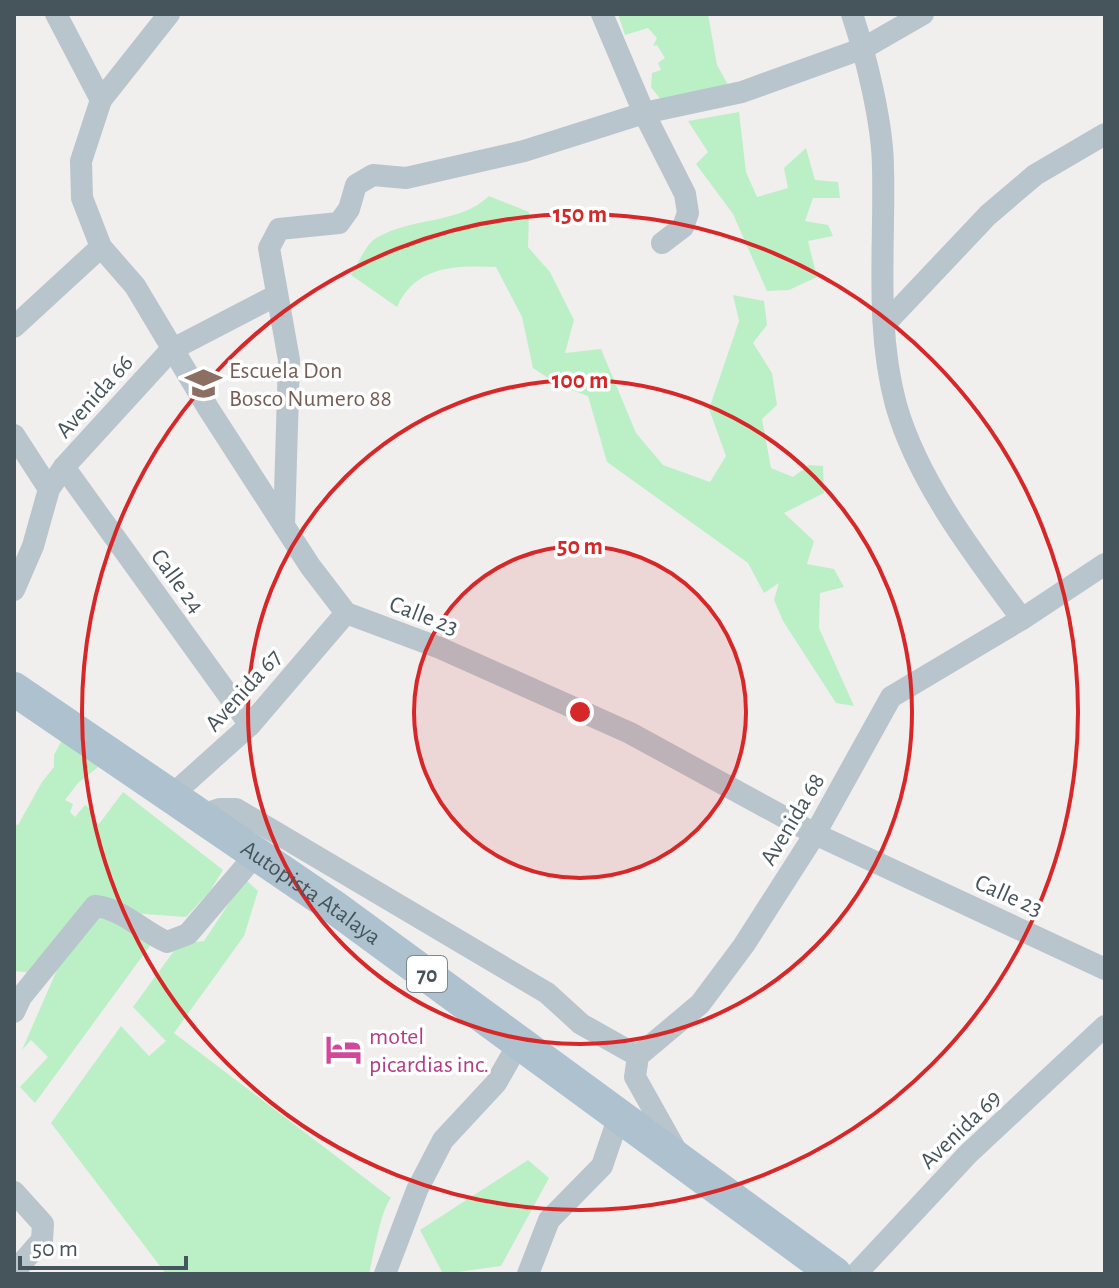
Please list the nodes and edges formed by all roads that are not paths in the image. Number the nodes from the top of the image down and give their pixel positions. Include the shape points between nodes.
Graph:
1 (56, 14) edge
2 (169, 14) edge
3 (602, 14) edge
4 (852, 14) edge
5 (923, 14) edge
6 (864, 48) junction
7 (101, 100) junction
8 (644, 113) junction
9 (1105, 134) edge
10 (662, 243) dead end
11 (101, 247) junction
12 (277, 295) junction
13 (884, 325) junction
14 (14, 327) edge
15 (171, 350) junction
16 (14, 435) edge
17 (64, 467) junction
18 (49, 489) junction
19 (284, 526) junction
20 (1105, 564) edge
21 (14, 590) edge
22 (346, 613) junction
23 (1022, 619) junction
24 (14, 689) edge
25 (250, 725) junction
26 (172, 795) junction
27 (202, 815) junction
28 (815, 834) junction
29 (257, 853) junction
30 (1105, 969) edge
31 (14, 1012) edge
32 (1105, 1026) edge
33 (520, 1041) junction
34 (638, 1056) junction
35 (620, 1113) junction
36 (685, 1164) junction
37 (14, 1192) edge
38 (14, 1272) edge
39 (385, 1274) edge
40 (528, 1274) edge
41 (835, 1274) edge
42 (856, 1274) edge

1 - 7 street
2 - 7 street
3 - 8 street
4 - 6 street
5 - 6 street
6 - 8 street via 742,92
6 - 13 street via 884,165
7 - 11 street via 81,161 82,198
8 - 10 street via 685,194 688,213 683,227
8 - 12 street via 473,163 406,178 373,175 356,185 339,223 279,229 269,248
9 - 13 street via 1035,175 988,215
11 - 14 street
11 - 15 street via 135,286
12 - 15 street, Avenida 66
12 - 19 street via 289,360
13 - 23 street via 896,405 937,500
15 - 17 street, Avenida 66
15 - 19 street
16 - 18 street
17 - 18 street, Avenida 66
17 - 25 street, Calle 24
18 - 21 street, Avenida 66
19 - 22 street
20 - 23 street, Avenida 68
22 - 25 street, Avenida 67
22 - 28 street, Calle 23 via 440,648 630,733
23 - 28 street, Avenida 68 via 891,697
24 - 26 main road, Autopista Atalaya / 70
25 - 26 street, Avenida 67
26 - 27 main road, Autopista Atalaya / 70
27 - 29 main road, Autopista Atalaya / 70
27 - 34 street via 236,809 547,993 581,1024
28 - 30 street, Calle 23
28 - 34 street, Avenida 68 via 700,1004
29 - 31 street via 188,934 167,942 112,907 95,906
29 - 33 main road, Autopista Atalaya / 70
32 - 42 street, Avenida 69 via 968,1154
33 - 35 main road, Autopista Atalaya / 70
33 - 39 street via 496,1083 443,1140
34 - 36 street via 635,1077
35 - 36 main road, Autopista Atalaya / 70
35 - 40 street via 602,1166 549,1220
36 - 41 main road, Autopista Atalaya / 70
37 - 38 street via 43,1224 42,1240

